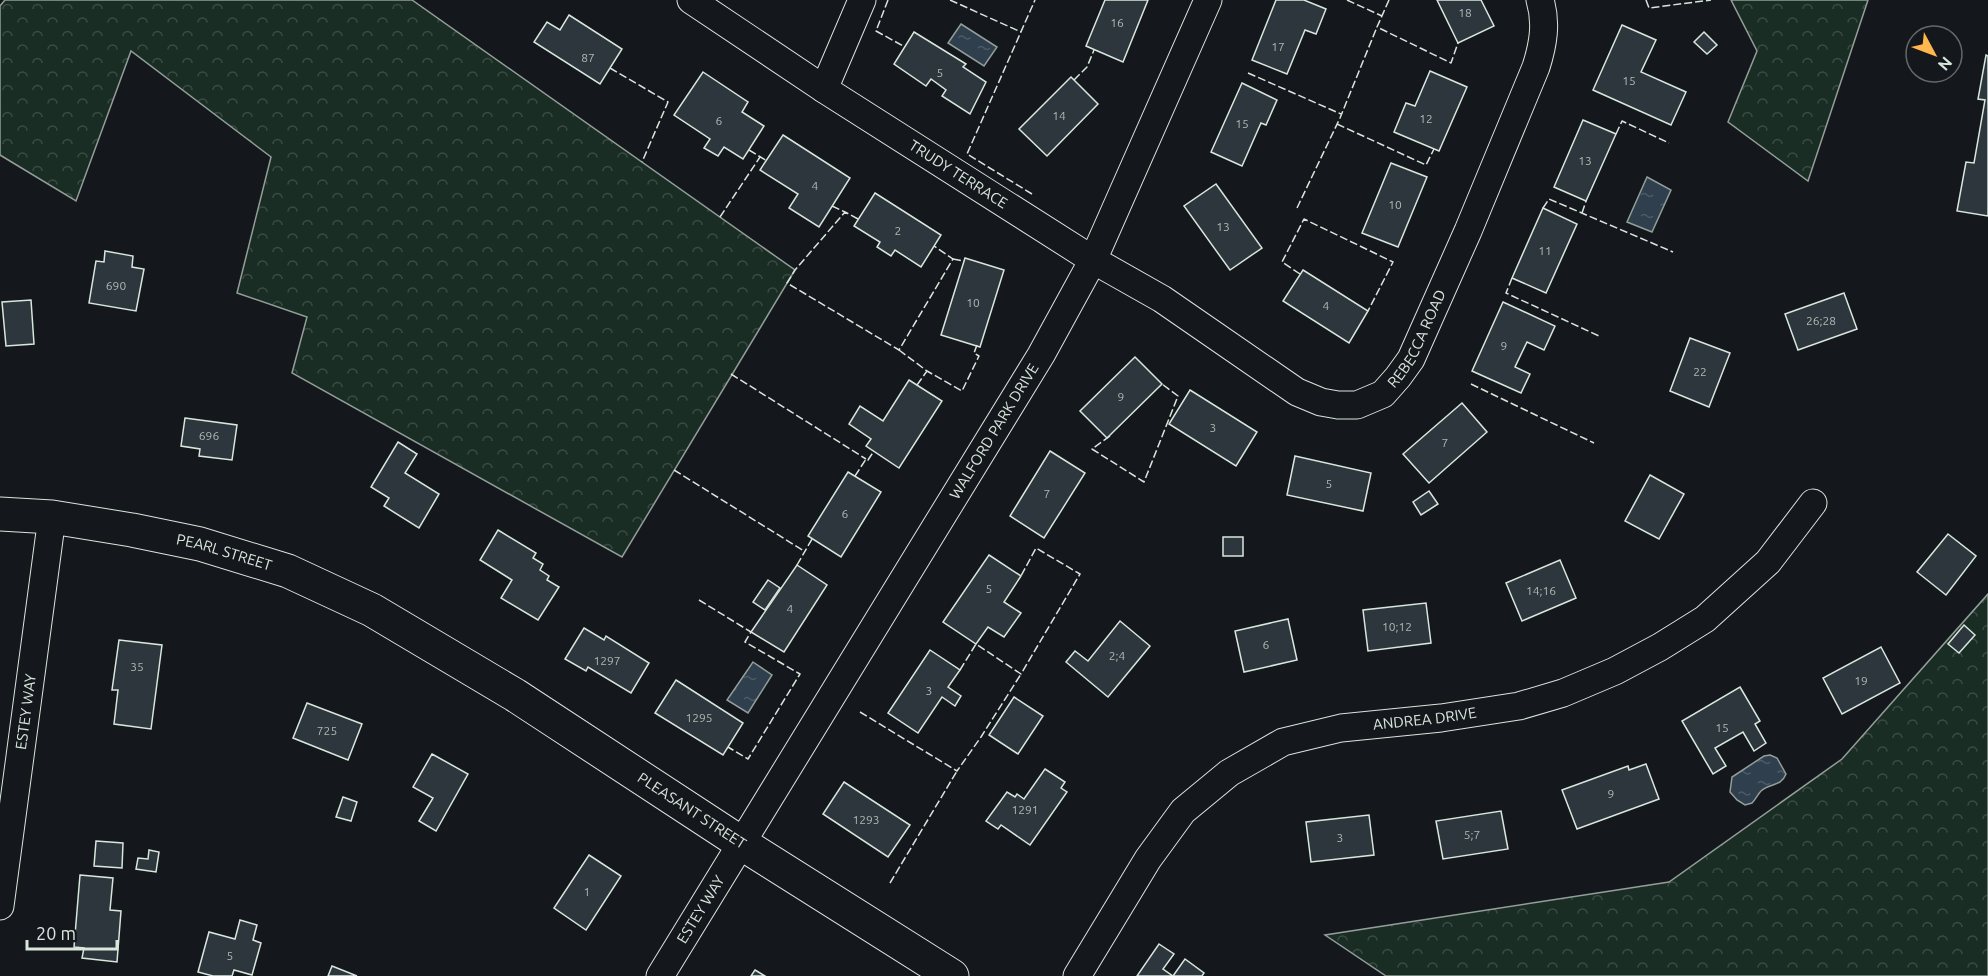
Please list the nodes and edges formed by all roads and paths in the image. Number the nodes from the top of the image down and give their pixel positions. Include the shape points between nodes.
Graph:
1 (862, 0) edge
2 (1208, 0) edge
3 (1540, 0) edge
4 (698, 5) edge
5 (824, 89) junction
6 (1093, 260) junction
7 (1813, 503) dead end
8 (0, 514) edge
9 (52, 518) junction
10 (431, 645) joint
11 (741, 843) junction
12 (0, 906) edge
13 (660, 976) edge
14 (952, 976) edge
15 (1077, 976) edge

1 - 5 street
2 - 6 street, WALFORD PARK DRIVE
3 - 6 street, REBECCA ROAD via 1544,25 1536,67 1411,359 1383,394 1357,405 1338,405 1297,392 1162,299
4 - 5 street, TRUDY TERRACE
5 - 6 street, TRUDY TERRACE
6 - 11 street, WALFORD PARK DRIVE via 1022,386
7 - 15 street, ANDREA DRIVE via 1768,562 1705,619 1615,671 1519,706 1341,728 1283,742 1229,773 1183,811 1148,859
8 - 9 main road, PEARL STREET
9 - 10 main road, PEARL STREET via 200,544 288,571 372,610
9 - 12 street, ESTEY WAY
10 - 11 main road, PLEASANT STREET
11 - 13 street, ESTEY WAY
11 - 14 main road, PLEASANT STREET

